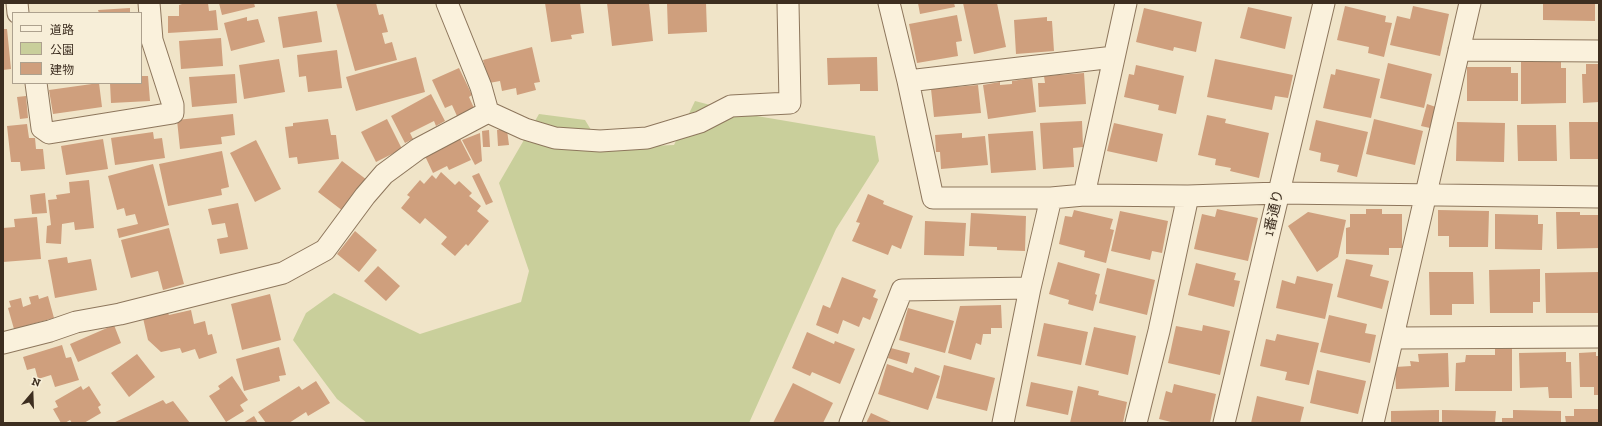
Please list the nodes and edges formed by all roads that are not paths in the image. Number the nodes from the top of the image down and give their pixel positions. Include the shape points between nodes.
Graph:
1 (149, 3) edge
2 (447, 3) edge
3 (788, 3) edge
4 (889, 3) edge
5 (1126, 3) edge
6 (1324, 3) edge
7 (1470, 3) edge
8 (1459, 50) junction
9 (1599, 51) edge
10 (1114, 57) junction
11 (908, 81) junction
12 (36, 84) edge
13 (488, 112) junction
14 (1279, 193) junction
15 (1426, 194) junction
16 (1084, 195) junction
17 (1188, 196) junction
18 (1599, 197) edge
19 (1051, 198) junction
20 (1030, 288) junction
21 (1599, 337) edge
22 (1392, 338) junction
23 (3, 344) edge
24 (850, 423) edge
25 (1002, 423) edge
26 (1136, 423) edge
27 (1224, 423) edge
28 (1373, 423) edge

1 - 12 street via 152,40 173,105 172,113 49,133 42,128
2 - 13 street
3 - 13 street via 790,103 731,106 700,122 647,138 600,141 555,138 525,129
4 - 11 street
5 - 10 street
6 - 14 street, 1番通り
7 - 8 street
8 - 9 street
8 - 15 street
10 - 11 street
10 - 16 street
11 - 19 street via 933,198
13 - 23 street via 418,149 384,174 325,250 283,273 120,314 76,322
14 - 15 street
14 - 17 street
14 - 27 street, 1番通り
15 - 18 street
15 - 22 street
16 - 17 street
16 - 19 street
17 - 26 street
19 - 20 street
20 - 24 street via 902,290
20 - 25 street
21 - 22 street
22 - 28 street

